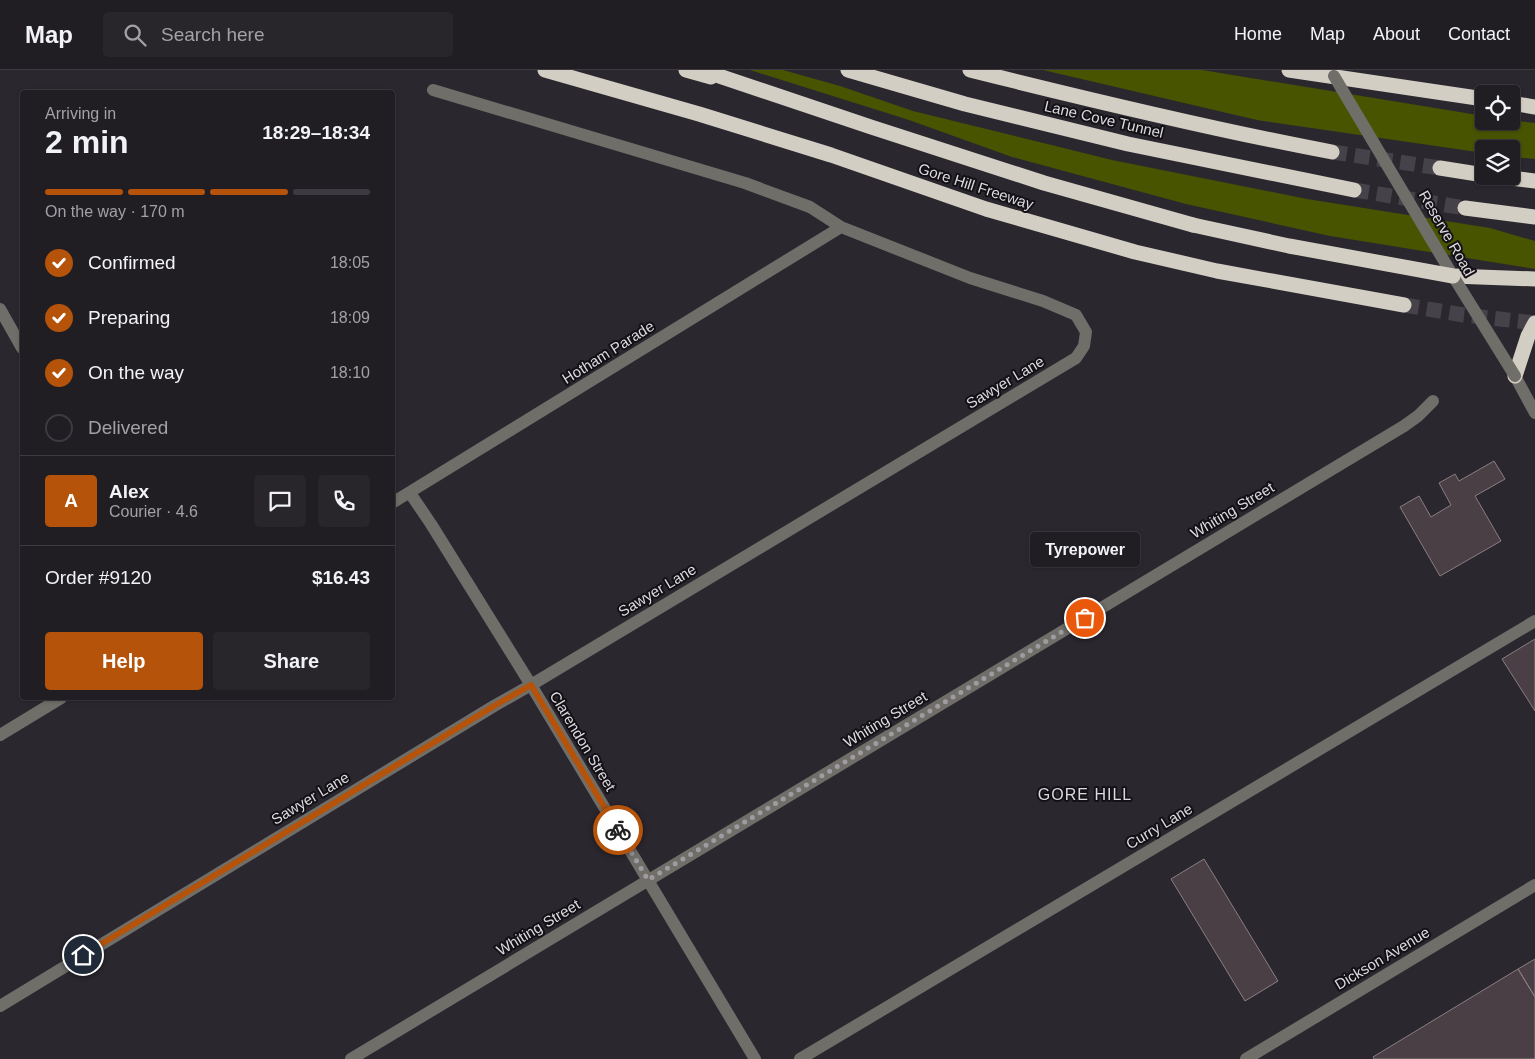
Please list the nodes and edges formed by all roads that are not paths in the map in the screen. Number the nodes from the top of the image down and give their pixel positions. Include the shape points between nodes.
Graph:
1 (545, 70) edge
2 (686, 70) edge
3 (701, 70) edge
4 (848, 70) edge
5 (970, 70) edge
6 (1289, 70) edge
7 (1332, 73) edge
8 (753, 88) junction
9 (432, 90) dead end
10 (1475, 97) edge
11 (1520, 104) edge
12 (1535, 107) edge
13 (1332, 152) tunnel mouth
14 (1440, 168) tunnel mouth
15 (1475, 174) edge
16 (1520, 179) edge
17 (1535, 181) edge
18 (1354, 190) tunnel mouth
19 (1465, 208) tunnel mouth
20 (1535, 217) edge
21 (841, 227) junction
22 (1453, 276) junction
23 (1535, 279) edge
24 (1404, 305) tunnel mouth
25 (0, 309) edge
26 (1535, 324) edge
27 (20, 344) edge
28 (1515, 376) junction
29 (1433, 401) dead end
30 (1535, 413) edge
31 (410, 493) junction
32 (395, 501) edge
33 (1535, 622) edge
34 (531, 685) junction
35 (58, 700) edge
36 (0, 734) edge
37 (648, 880) junction
38 (1535, 885) edge
39 (0, 1006) edge
40 (351, 1059) edge
41 (755, 1059) edge
42 (800, 1059) edge
43 (1246, 1059) edge

1 - 24 highway, Gore Hill Freeway via 699,114 831,155 986,209 1135,252 1217,271
2 - 8 highway
3 - 8 highway
4 - 18 highway, Lane Cove Tunnel via 965,104 1128,144
5 - 13 highway, Lane Cove Tunnel via 1245,136
6 - 7 highway
7 - 10 highway
7 - 22 street, Reserve Road, bridge
8 - 22 highway, bridge via 1044,183 1193,225
9 - 21 street, Sawyer Lane via 745,183 810,207
11 - 12 highway
14 - 15 highway
16 - 17 highway
19 - 20 highway
21 - 31 street, Hotham Parade
21 - 34 street, Sawyer Lane via 970,278 1044,301 1076,316 1086,332 1084,346 1076,358
22 - 23 highway
22 - 28 street, Reserve Road, bridge
25 - 27 street
26 - 28 highway
28 - 30 street, Reserve Road
29 - 37 street, Whiting Street via 1404,426
31 - 32 street, Hotham Parade
31 - 34 street, Clarendon Street
33 - 42 street, Curry Lane
34 - 37 street, Clarendon Street
34 - 39 street, Sawyer Lane
35 - 36 street
37 - 40 street, Whiting Street
37 - 41 street, Clarendon Street
38 - 43 street, Dickson Avenue

